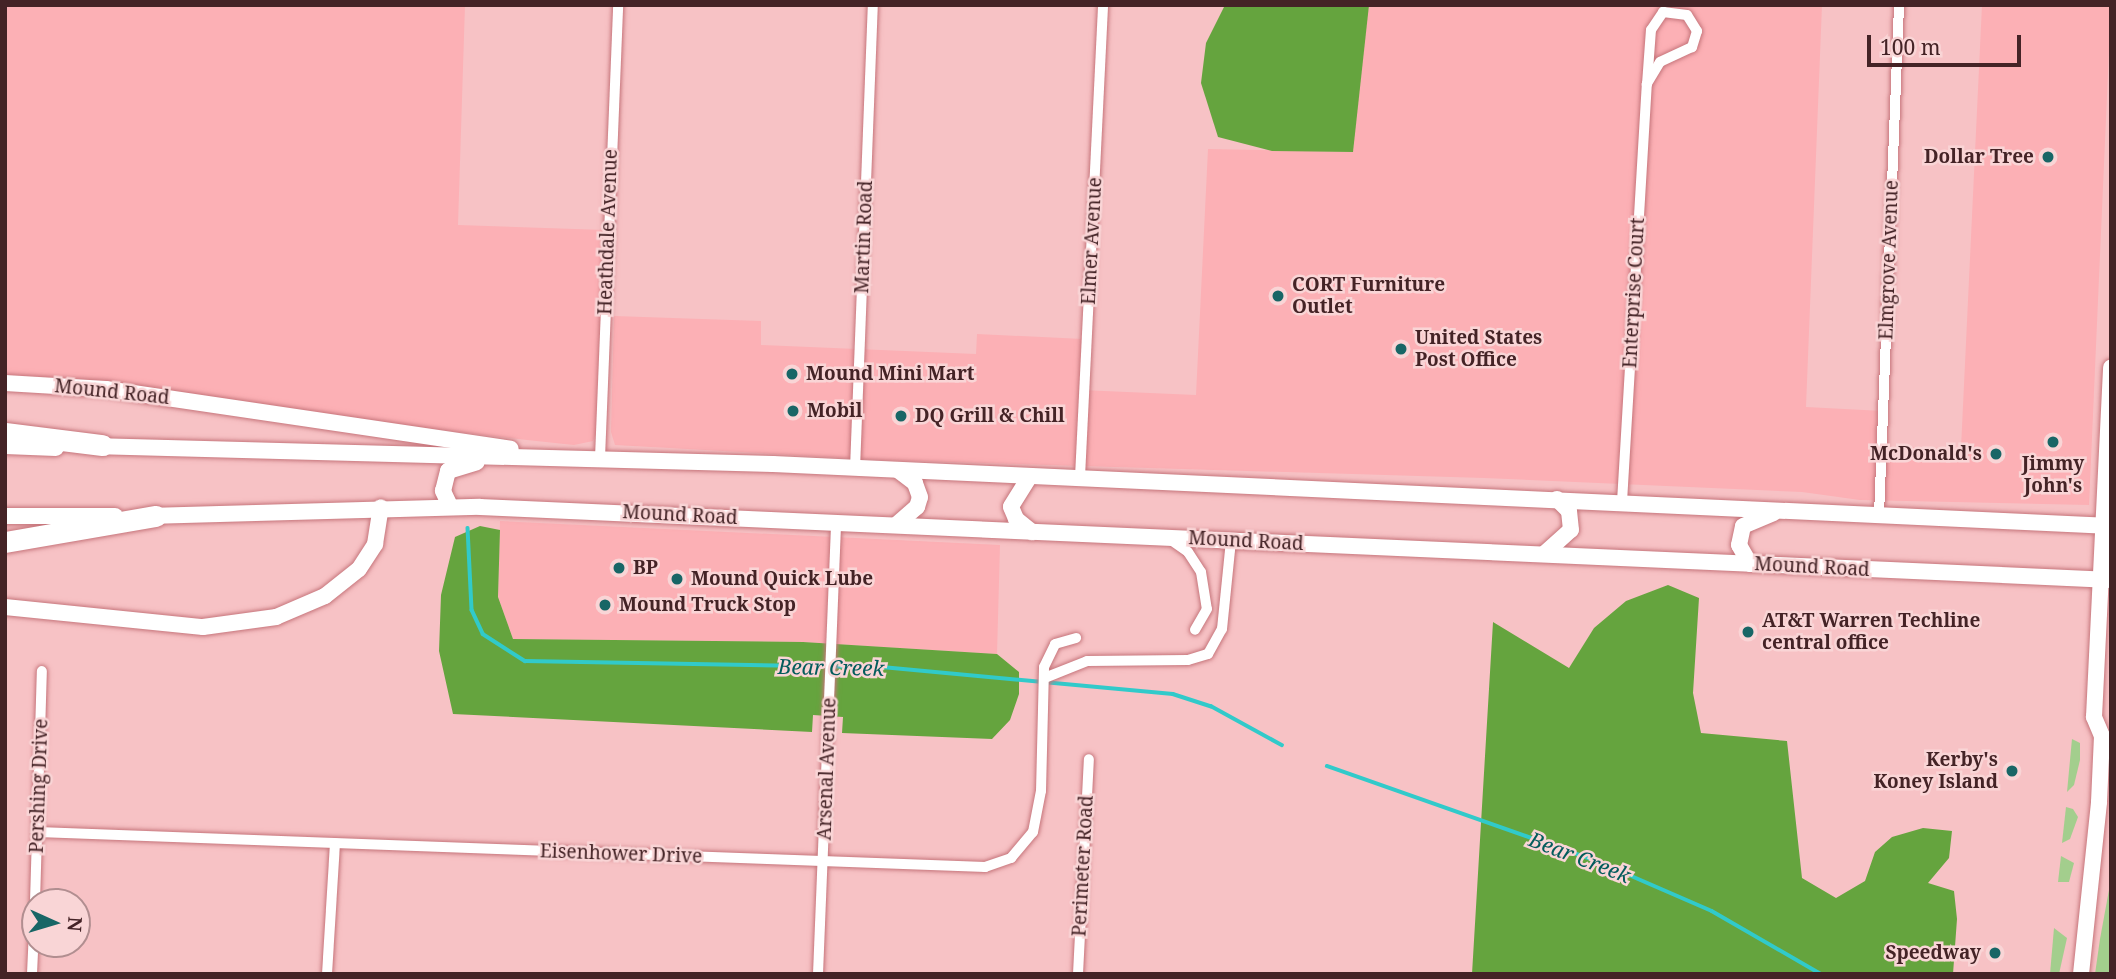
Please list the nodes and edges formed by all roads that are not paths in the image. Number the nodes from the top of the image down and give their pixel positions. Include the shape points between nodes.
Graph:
1 (618, 5) edge
2 (873, 5) edge
3 (1103, 5) edge
4 (1899, 5) edge
5 (1647, 84) junction
6 (2111, 367) edge
7 (5, 383) edge
8 (5, 433) edge
9 (102, 445) junction
10 (5, 446) edge
11 (517, 457) junction
12 (551, 457) junction
13 (600, 458) junction
14 (855, 469) junction
15 (898, 470) junction
16 (1030, 477) junction
17 (1080, 477) junction
18 (1557, 499) junction
19 (1622, 502) junction
20 (450, 506) junction
21 (381, 507) junction
22 (1785, 509) junction
23 (1879, 515) junction
24 (5, 516) edge
25 (156, 516) junction
26 (836, 522) junction
27 (897, 525) junction
28 (2106, 526) edge
29 (1032, 532) junction
30 (1168, 538) junction
31 (1231, 541) junction
32 (5, 542) edge
33 (1544, 554) junction
34 (1750, 564) junction
35 (2106, 580) edge
36 (5, 607) edge
37 (1195, 630) dead end
38 (1076, 638) dead end
39 (43, 671) dead end
40 (1047, 677) junction
41 (2106, 729) edge
42 (1088, 759) dead end
43 (38, 832) junction
44 (335, 843) junction
45 (823, 862) junction
46 (36, 888) edge
47 (327, 974) edge
48 (818, 974) edge
49 (1079, 974) edge
50 (2081, 974) edge

1 - 13 street, Heathdale Avenue
2 - 14 street, Martin Road
3 - 17 street, Elmer Avenue
4 - 23 street, Elmgrove Avenue
5 - 5 street, Enterprise Court via 1661,62 1692,47 1696,31 1687,15 1668,11 1655,17
5 - 19 street, Enterprise Court
6 - 28 main road
7 - 12 main road, Mound Road via 190,400 460,439
8 - 9 highway
9 - 10 main road, Mound Road
9 - 11 main road, Mound Road
11 - 12 main road, Mound Road
11 - 20 main road via 460,464 448,471 443,491
12 - 13 main road, Mound Road
13 - 14 main road, Mound Road
14 - 15 main road, Mound Road
15 - 16 main road, Mound Road
15 - 27 main road via 915,483 920,497 917,507
16 - 17 main road, Mound Road
16 - 29 main road via 1011,507 1016,519
17 - 18 main road, Mound Road
18 - 19 main road, Mound Road
18 - 33 main road via 1569,512 1571,530
19 - 22 main road, Mound Road
20 - 21 main road, Mound Road
20 - 26 main road, Mound Road
21 - 25 main road, Mound Road
21 - 36 main road via 373,549 353,576 315,601 264,620 203,627
22 - 23 main road, Mound Road
22 - 34 main road via 1743,526 1739,545
23 - 28 main road, Mound Road
24 - 25 main road, Mound Road
25 - 32 highway
26 - 27 main road, Mound Road
26 - 45 street, Arsenal Avenue
27 - 29 main road, Mound Road
28 - 35 main road
29 - 30 main road, Mound Road
30 - 31 main road, Mound Road
30 - 37 street via 1188,552 1201,572 1207,609
31 - 33 main road, Mound Road
31 - 40 street via 1222,629 1208,654 1188,660 1087,661
33 - 34 main road, Mound Road
34 - 35 main road, Mound Road
35 - 41 main road via 2094,717
38 - 40 street, Eisenhower Drive via 1061,641 1050,650 1044,667
39 - 43 street, Pershing Drive
40 - 45 street, Eisenhower Drive via 1037,821 1028,842 1011,858 974,869
41 - 50 main road
42 - 49 street, Perimeter Road
43 - 44 street, Eisenhower Drive
43 - 46 street, Pershing Drive
44 - 45 street, Eisenhower Drive
44 - 47 street
45 - 48 street, Arsenal Avenue

